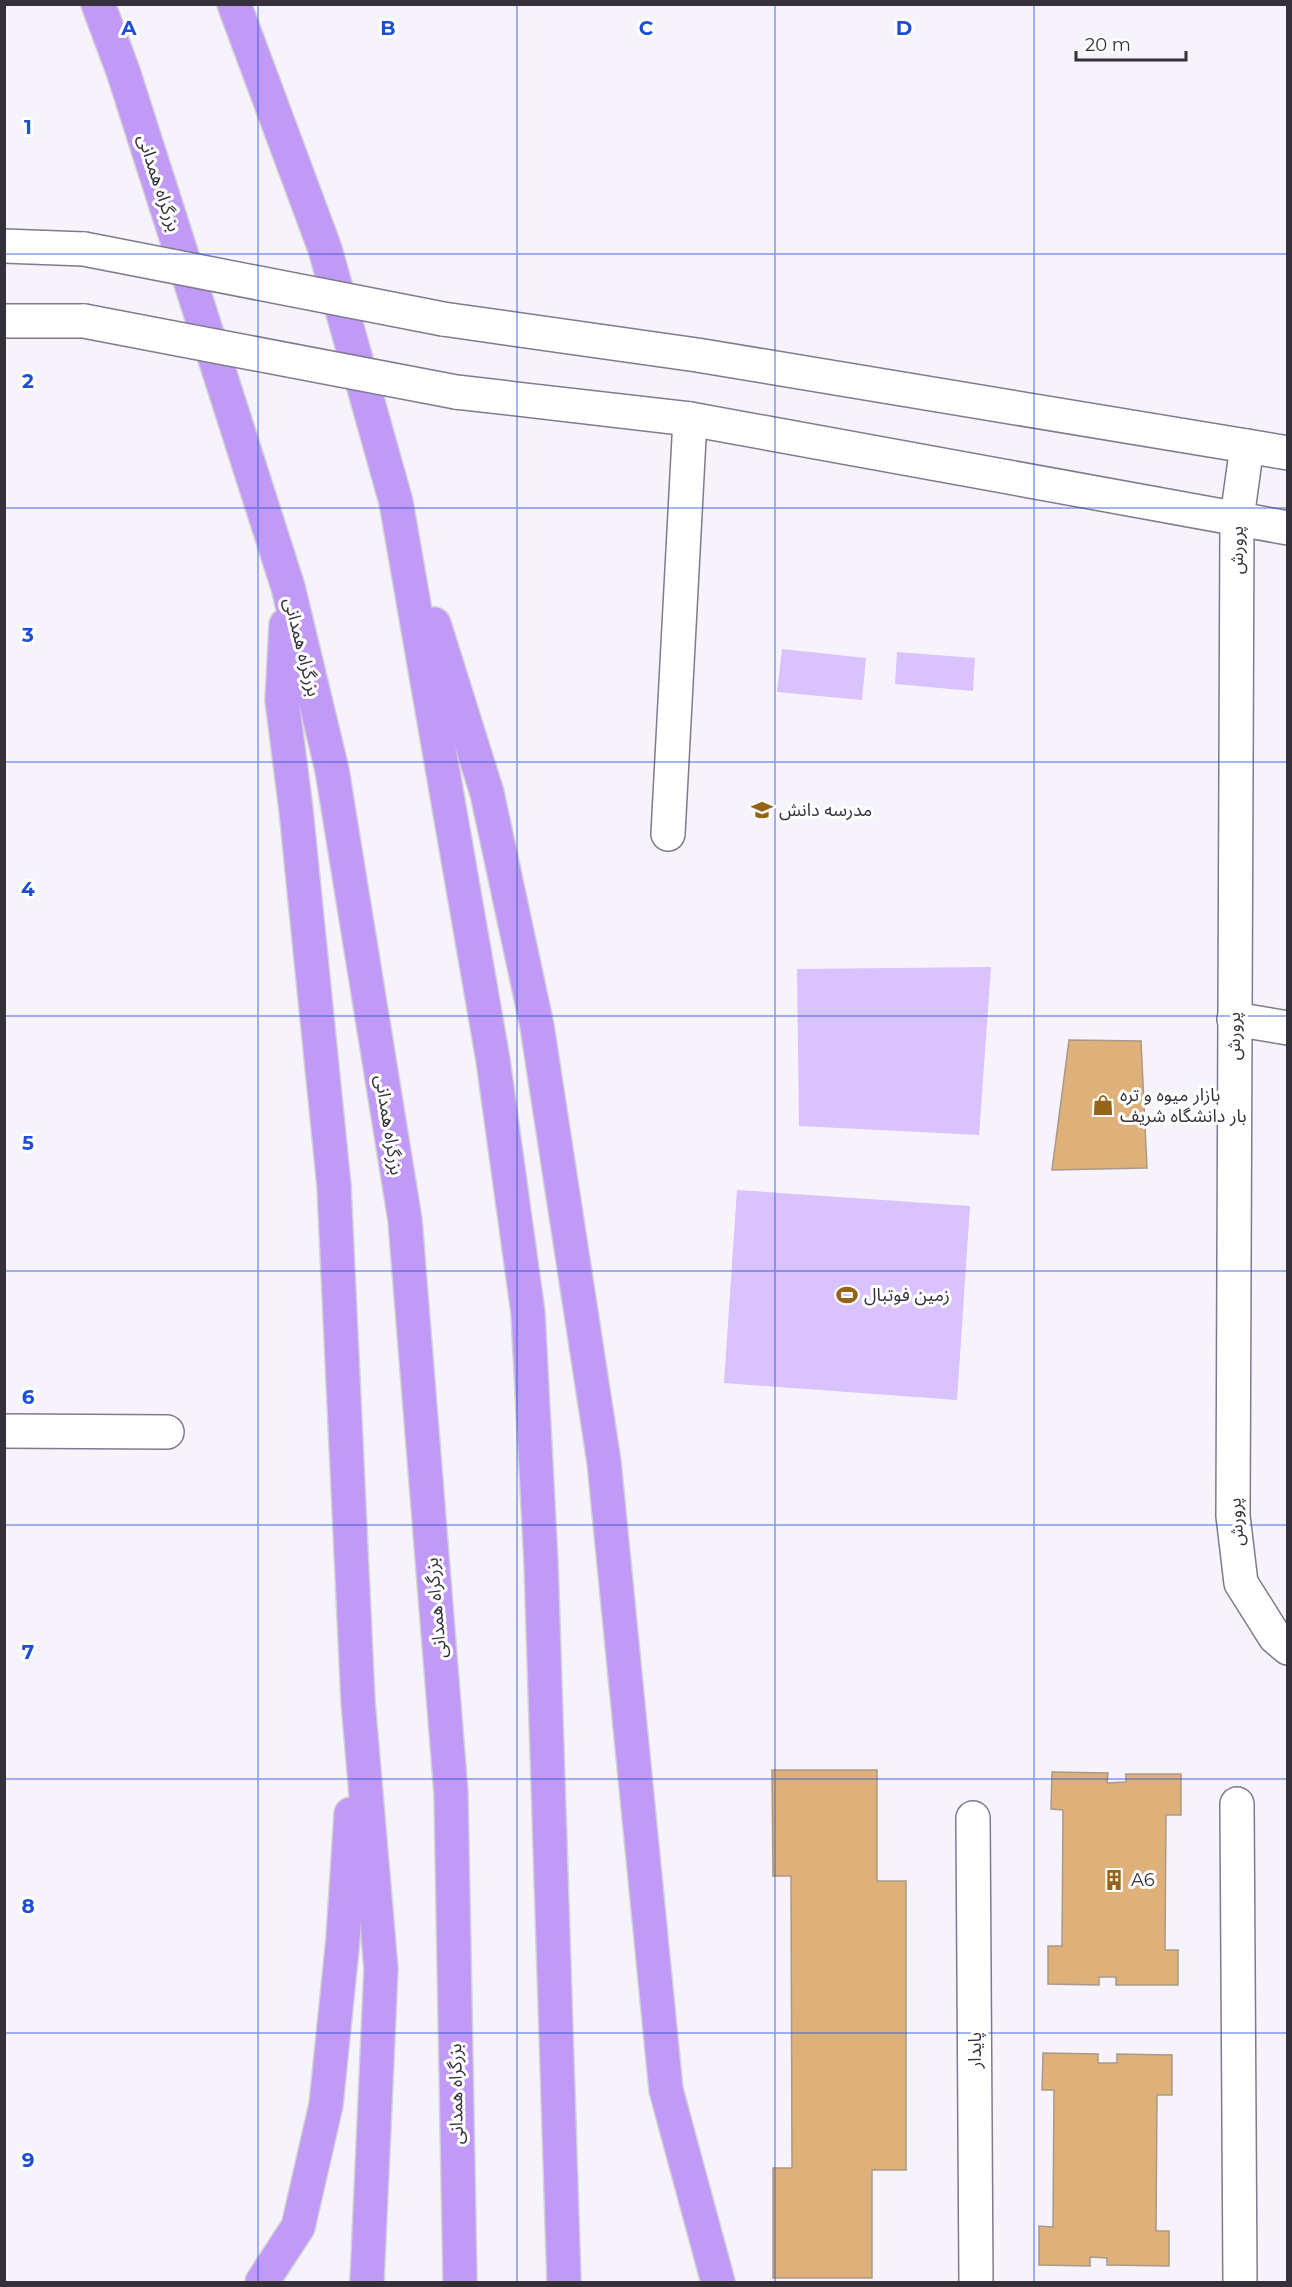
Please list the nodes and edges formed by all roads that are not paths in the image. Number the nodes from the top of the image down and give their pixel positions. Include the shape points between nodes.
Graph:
1 (98, 4) edge
2 (234, 4) edge
3 (4, 246) edge
4 (4, 321) edge
5 (690, 419) junction
6 (1246, 446) junction
7 (1287, 453) edge
8 (396, 502) junction
9 (1237, 518) junction
10 (1287, 528) edge
11 (288, 587) junction
12 (668, 834) dead end
13 (1234, 1019) junction
14 (1287, 1028) edge
15 (4, 1431) edge
16 (167, 1432) dead end
17 (1287, 1648) edge
18 (358, 1701) junction
19 (1237, 1804) dead end
20 (973, 1818) dead end
21 (262, 2283) edge
22 (367, 2283) edge
23 (460, 2283) edge
24 (564, 2283) edge
25 (718, 2283) edge
26 (976, 2283) edge
27 (1240, 2283) edge

1 - 11 highway, بزرگراه همدانی via 123,71
2 - 8 highway via 325,249
3 - 6 street, bridge via 84,249 443,319 698,355
4 - 5 street, bridge via 84,321 456,392
5 - 9 street
5 - 12 street
6 - 7 street
6 - 9 street, پرورش
8 - 24 highway via 493,1060 528,1312 541,1562
8 - 25 highway via 487,793 537,1026 604,1462 666,2090
9 - 10 street
9 - 13 street, پرورش
11 - 18 highway via 282,700 334,1186
11 - 23 highway, بزرگراه همدانی via 332,770 405,1220 451,1793
13 - 14 street
13 - 17 street, پرورش via 1233,1516 1241,1583 1275,1637
15 - 16 street
18 - 21 highway via 343,1939 326,2105 298,2227
18 - 22 highway via 381,1969
19 - 27 street
20 - 26 street, پایدار

